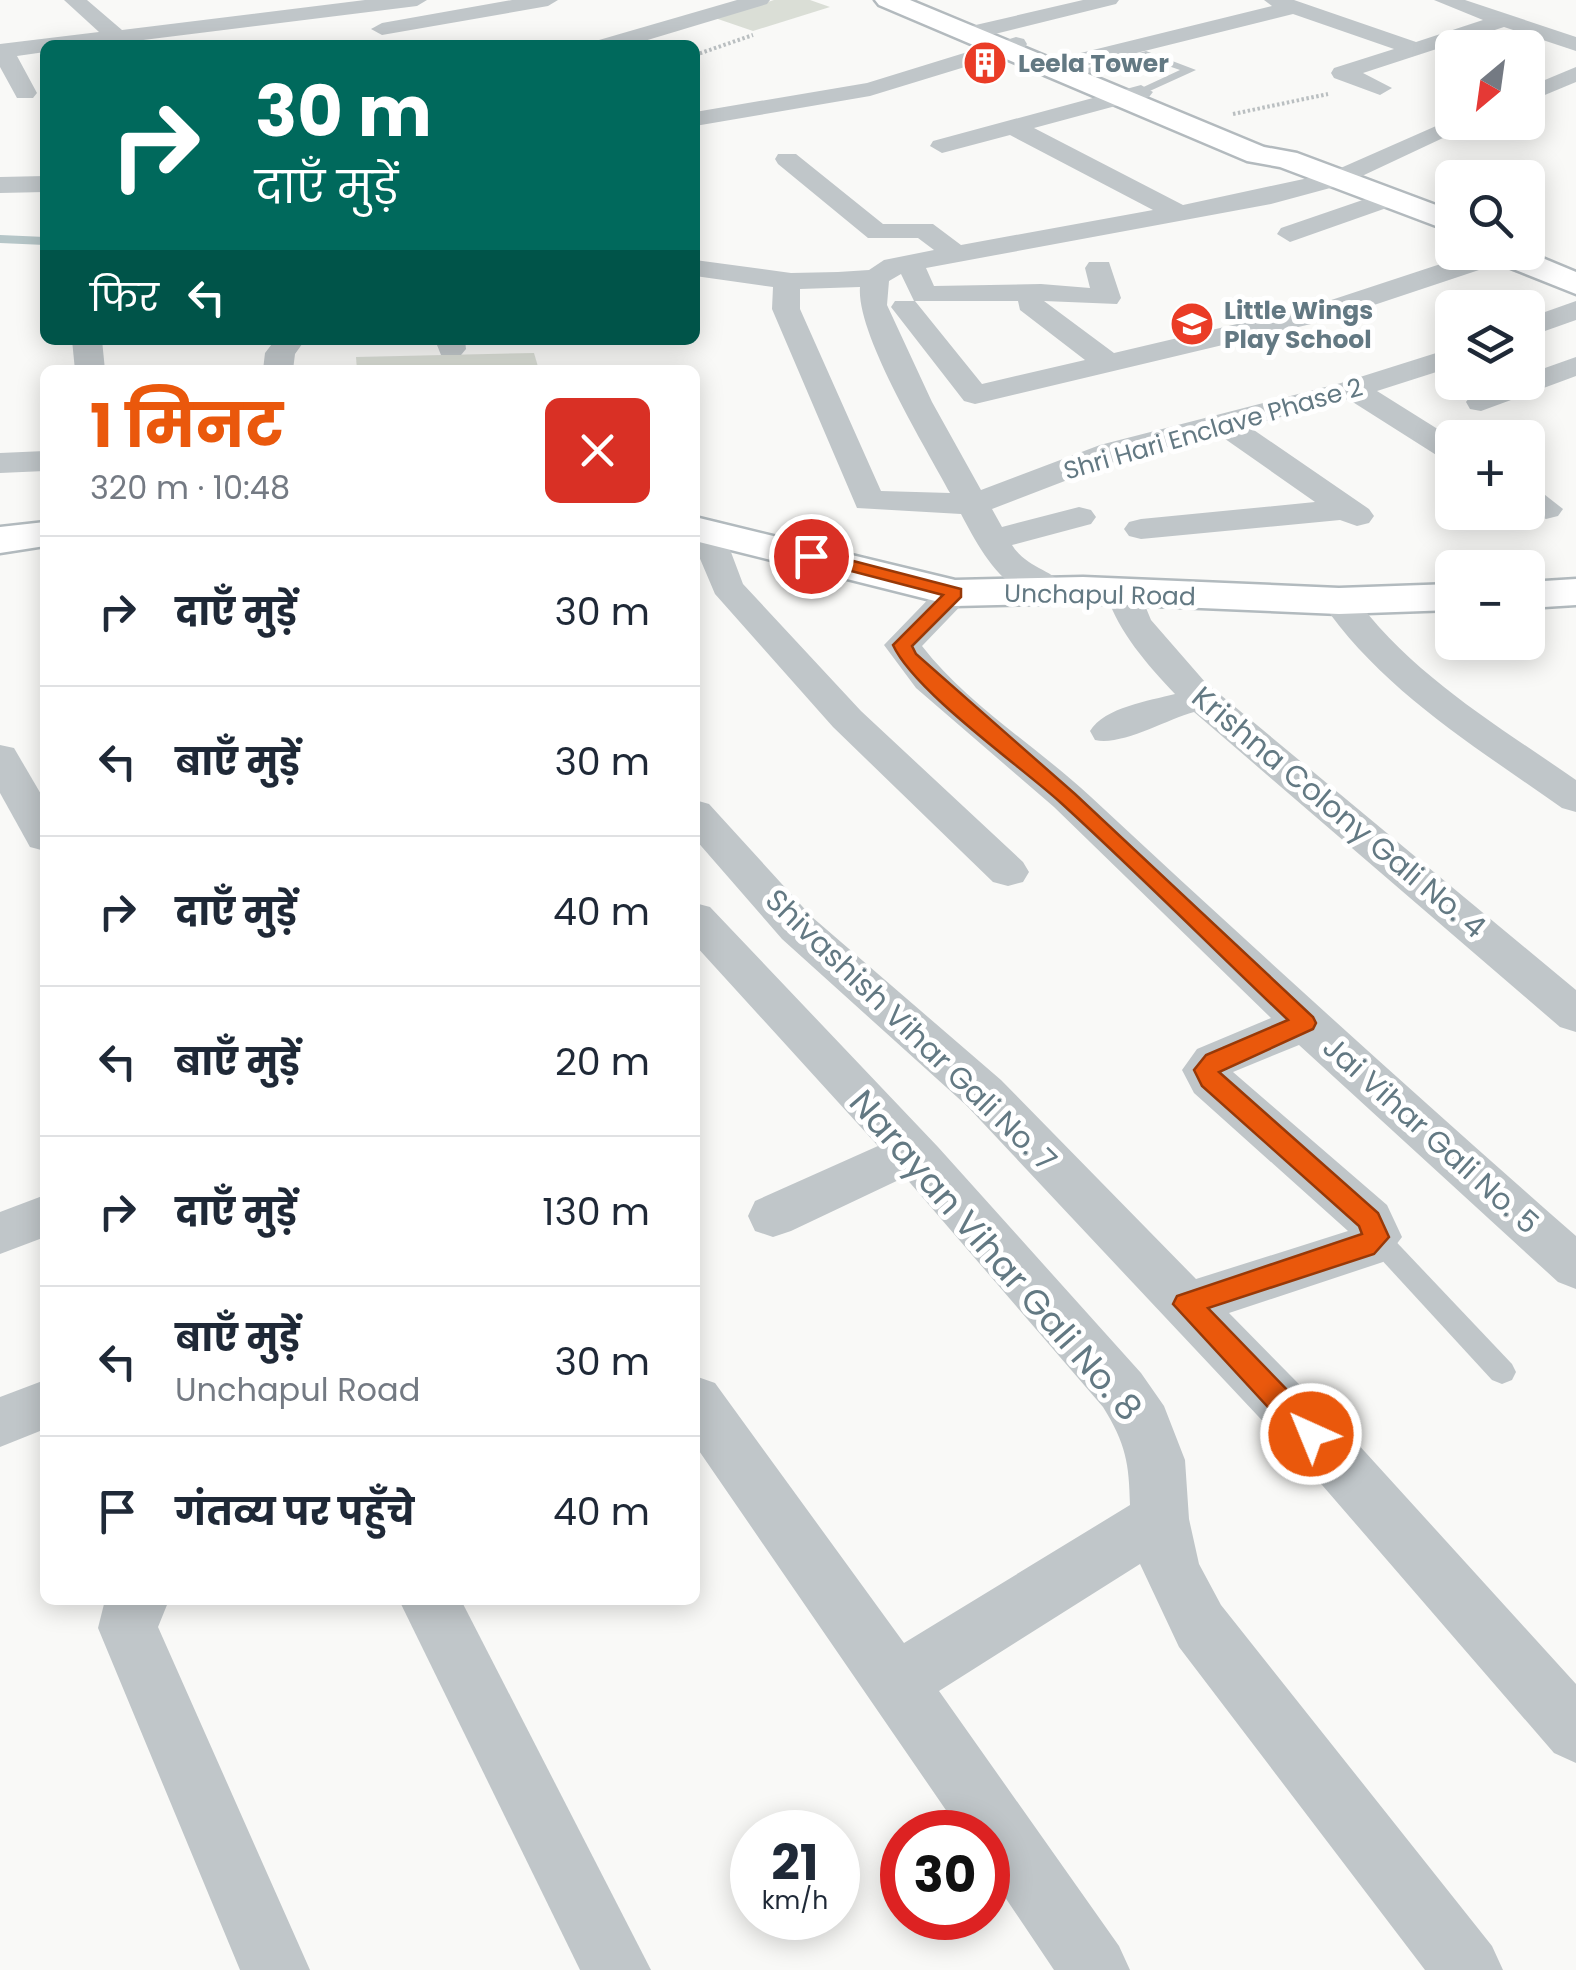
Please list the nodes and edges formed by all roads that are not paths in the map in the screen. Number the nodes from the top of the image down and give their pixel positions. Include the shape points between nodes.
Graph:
1 (74, 0) edge
2 (760, 0) edge
3 (888, 0) edge
4 (910, 0) edge
5 (1110, 0) edge
6 (1444, 0) edge
7 (537, 1) edge
8 (342, 4) edge
9 (1284, 4) edge
10 (671, 6) dead end
11 (416, 8) edge
12 (162, 10) dead end
13 (695, 19) junction
14 (1505, 20) junction
15 (279, 26) junction
16 (183, 30) junction
17 (351, 35) dead end
18 (116, 36) junction
19 (147, 39) edge
20 (992, 39) junction
21 (85, 40) edge
22 (221, 40) edge
23 (623, 40) edge
24 (1576, 44) edge
25 (40, 46) edge
26 (1412, 48) junction
27 (8, 50) edge
28 (1113, 63) junction
29 (40, 65) edge
30 (1066, 67) junction
31 (1576, 74) edge
32 (1141, 83) junction
33 (1376, 86) road end
34 (1545, 88) edge
35 (35, 92) edge
36 (0, 98) edge
37 (700, 119) edge
38 (1015, 128) junction
39 (1435, 135) edge
40 (942, 146) dead end
41 (1286, 159) junction
42 (787, 160) dead end
43 (1336, 180) junction
44 (40, 184) edge
45 (0, 185) edge
46 (1386, 200) junction
47 (1177, 212) junction
48 (1435, 215) edge
49 (1435, 226) edge
50 (1290, 234) dead end
51 (958, 256) junction
52 (1545, 259) edge
53 (910, 263) junction
54 (700, 266) edge
55 (1098, 268) dead end
56 (1449, 270) edge
57 (1542, 270) edge
58 (1576, 272) edge
59 (874, 278) junction
60 (791, 280) junction
61 (1576, 284) edge
62 (1030, 304) dead end
63 (905, 307) dead end
64 (1576, 310) edge
65 (1545, 322) edge
66 (1435, 362) edge
67 (1108, 364) junction
68 (1576, 366) edge
69 (1352, 389) junction
70 (1481, 402) dead end
71 (1224, 423) junction
72 (1435, 440) edge
73 (40, 461) edge
74 (0, 463) edge
75 (975, 504) junction
76 (1080, 517) dead end
77 (700, 530) edge
78 (1141, 530) dead end
79 (40, 535) edge
80 (0, 540) edge
81 (992, 540) junction
82 (1049, 589) junction
83 (1576, 592) edge
84 (955, 593) junction
85 (1545, 593) edge
86 (1124, 594) junction
87 (1435, 598) edge
88 (1338, 601) junction
89 (1201, 699) junction
90 (1108, 731) dead end
91 (0, 757) edge
92 (1576, 799) edge
93 (700, 819) edge
94 (40, 828) edge
95 (1008, 872) dead end
96 (700, 923) edge
97 (1576, 1014) edge
98 (1305, 1023) junction
99 (912, 1152) junction
100 (773, 1216) dead end
101 (40, 1218) edge
102 (0, 1233) edge
103 (1376, 1237) junction
104 (1576, 1267) edge
105 (1186, 1304) junction
106 (1502, 1372) dead end
107 (40, 1406) edge
108 (700, 1407) edge
109 (0, 1422) edge
110 (1160, 1519) junction
111 (134, 1605) edge
112 (432, 1605) edge
113 (896, 1682) junction
114 (1576, 1731) edge
115 (276, 1970) edge
116 (616, 1970) edge
117 (1095, 1970) edge
118 (1468, 1970) edge

1 - 18 street
2 - 13 street
3 - 20 main road
4 - 20 main road
5 - 20 street
6 - 14 street
7 - 11 street
8 - 11 street
8 - 15 street
9 - 26 street
9 - 30 street
10 - 13 street
11 - 17 street
12 - 16 street
13 - 23 street
14 - 24 street
14 - 26 street
15 - 16 street
15 - 22 street
16 - 19 street
18 - 19 street
18 - 21 street
20 - 30 main road
20 - 37 street via 870,89
25 - 27 street
26 - 33 street via 1342,73
27 - 29 street
27 - 35 street
28 - 30 lane
28 - 32 lane
28 - 32 lane via 1146,54 1190,70
30 - 32 main road
31 - 34 street
32 - 38 street
32 - 41 main road
32 - 41 main road via 1258,155
35 - 36 street
38 - 40 street
38 - 47 street
39 - 43 street
41 - 43 main road
42 - 51 street via 878,232 924,230
43 - 46 main road
43 - 47 street
44 - 45 street
46 - 48 main road
46 - 49 main road via 1394,210
46 - 50 street
47 - 51 street
51 - 53 street
52 - 58 main road
53 - 55 street via 924,295 1107,298
53 - 59 street
54 - 60 street
56 - 67 street via 1322,312
57 - 61 main road
59 - 60 street
59 - 75 street via 873,305 917,402
60 - 75 street via 786,309 869,502
62 - 67 street
63 - 67 street via 974,395
64 - 65 street
66 - 69 street, Shri Hari Enclave Phase 2
68 - 70 street
69 - 71 street, Shri Hari Enclave Phase 2
69 - 72 street
71 - 75 street, Shri Hari Enclave Phase 2 via 1111,452
71 - 78 street via 1354,514
73 - 74 street
75 - 81 street
76 - 81 street
77 - 84 main road, Unchapul Road
77 - 95 street via 726,587 847,719
79 - 80 main road
81 - 82 street via 1009,567
82 - 84 main road, Unchapul Road
82 - 86 main road, Unchapul Road
83 - 85 main road
84 - 98 street, Jai Vihar Gali No. 5 via 902,645 908,656
86 - 88 main road, Unchapul Road
86 - 89 street, Krishna Colony Gali No. 4 via 1124,610 1141,634
87 - 88 main road, Unchapul Road
88 - 92 street via 1380,650
89 - 90 street
89 - 97 street, Krishna Colony Gali No. 4
91 - 94 street
93 - 105 street, Shivashish Vihar Gali No. 7 via 798,928 984,1092
96 - 99 street, Narayan Vihar Gali No. 8
98 - 103 street via 1206,1070 1369,1220
98 - 104 street, Jai Vihar Gali No. 5
99 - 100 street
99 - 110 street, Narayan Vihar Gali No. 8 via 1122,1390 1157,1460
101 - 102 street
103 - 105 street
103 - 106 lane
105 - 114 street, Shivashish Vihar Gali No. 7 via 1336,1460
107 - 109 street
108 - 113 street
110 - 113 street
110 - 118 street, Narayan Vihar Gali No. 8 via 1172,1570 1200,1626
111 - 115 street via 128,1628
112 - 116 street
113 - 117 street

